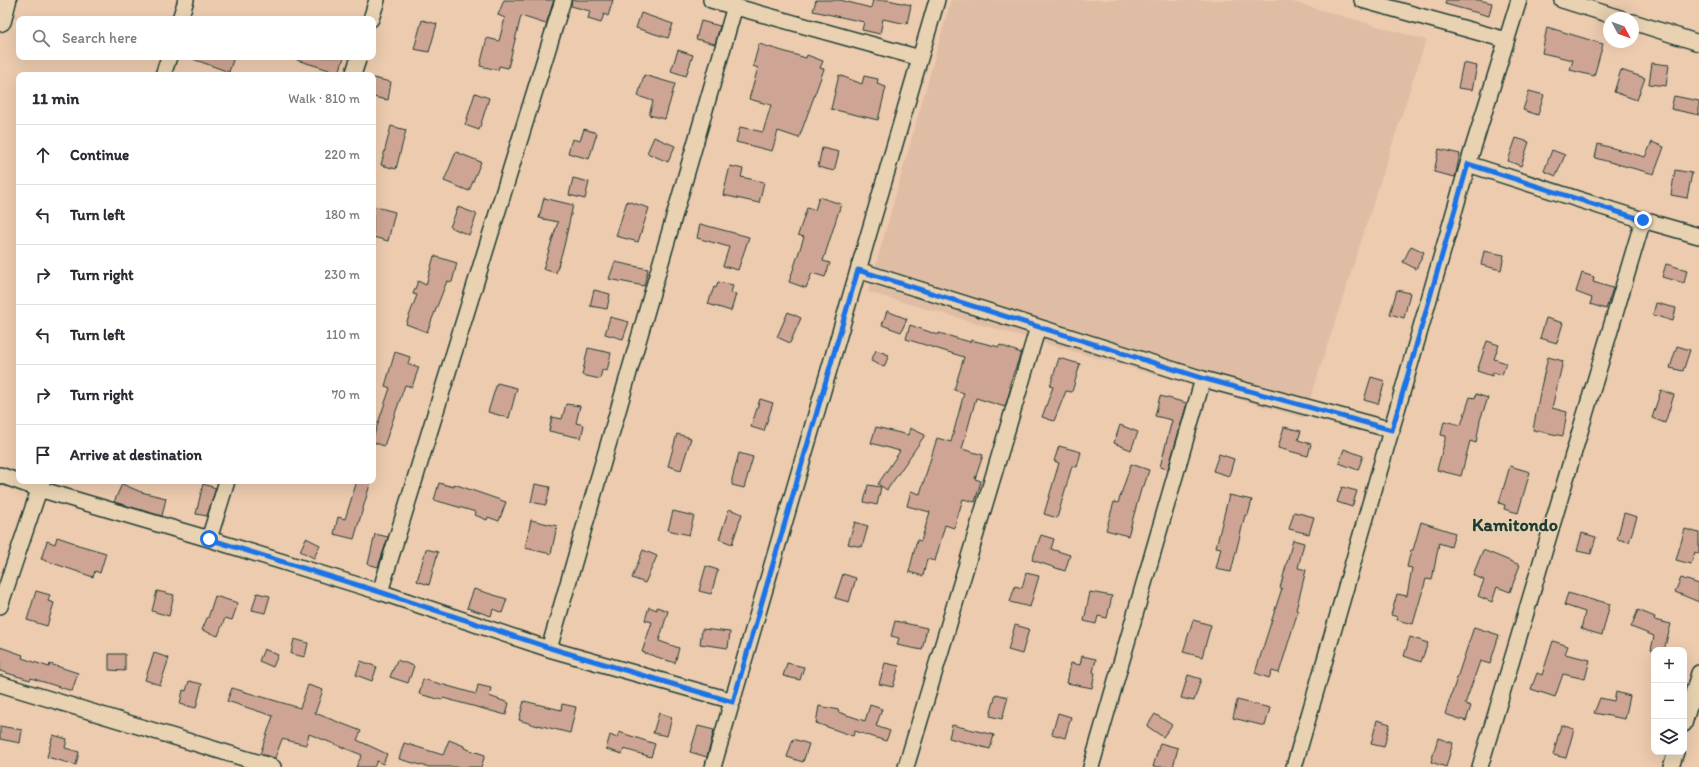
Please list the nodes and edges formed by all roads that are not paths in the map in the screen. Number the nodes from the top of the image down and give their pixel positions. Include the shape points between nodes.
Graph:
1 (5, 0) edge
2 (186, 0) edge
3 (376, 0) edge
4 (563, 0) edge
5 (711, 0) edge
6 (937, 0) edge
7 (1362, 0) edge
8 (1519, 0) edge
9 (1562, 0) edge
10 (735, 6) junction
11 (1603, 13) edge
12 (181, 16) edge
13 (372, 16) edge
14 (0, 20) edge
15 (1639, 24) edge
16 (1506, 40) junction
17 (1699, 43) edge
18 (920, 58) junction
19 (168, 60) edge
20 (358, 60) edge
21 (164, 72) edge
22 (354, 72) edge
23 (1468, 164) junction
24 (1643, 220) junction
25 (1699, 236) edge
26 (858, 270) junction
27 (1038, 328) junction
28 (1202, 378) junction
29 (1392, 430) junction
30 (0, 475) edge
31 (16, 479) edge
32 (226, 484) edge
33 (40, 485) edge
34 (209, 539) junction
35 (380, 592) junction
36 (0, 606) edge
37 (550, 648) junction
38 (1699, 673) edge
39 (0, 684) edge
40 (733, 702) junction
41 (1685, 719) edge
42 (1675, 755) edge
43 (273, 767) edge
44 (714, 767) edge
45 (906, 767) edge
46 (1091, 767) edge
47 (1294, 767) edge
48 (1480, 767) edge
49 (1671, 767) edge

1 - 14 main road
2 - 12 street
3 - 13 street
4 - 35 street
5 - 10 street
6 - 18 street
7 - 16 street
8 - 16 street
9 - 11 street
10 - 18 street
10 - 37 street
15 - 17 street
16 - 23 street
18 - 26 street
19 - 21 street
20 - 22 street
23 - 24 street
23 - 29 street
24 - 25 street
24 - 48 street
26 - 27 street
26 - 40 street
27 - 28 street
27 - 45 street
28 - 29 street
28 - 46 street
29 - 47 street
30 - 31 street
32 - 34 street
33 - 34 street
33 - 36 street
34 - 35 street
35 - 37 street
37 - 40 street
38 - 41 street
39 - 43 street
40 - 44 street
42 - 49 street

